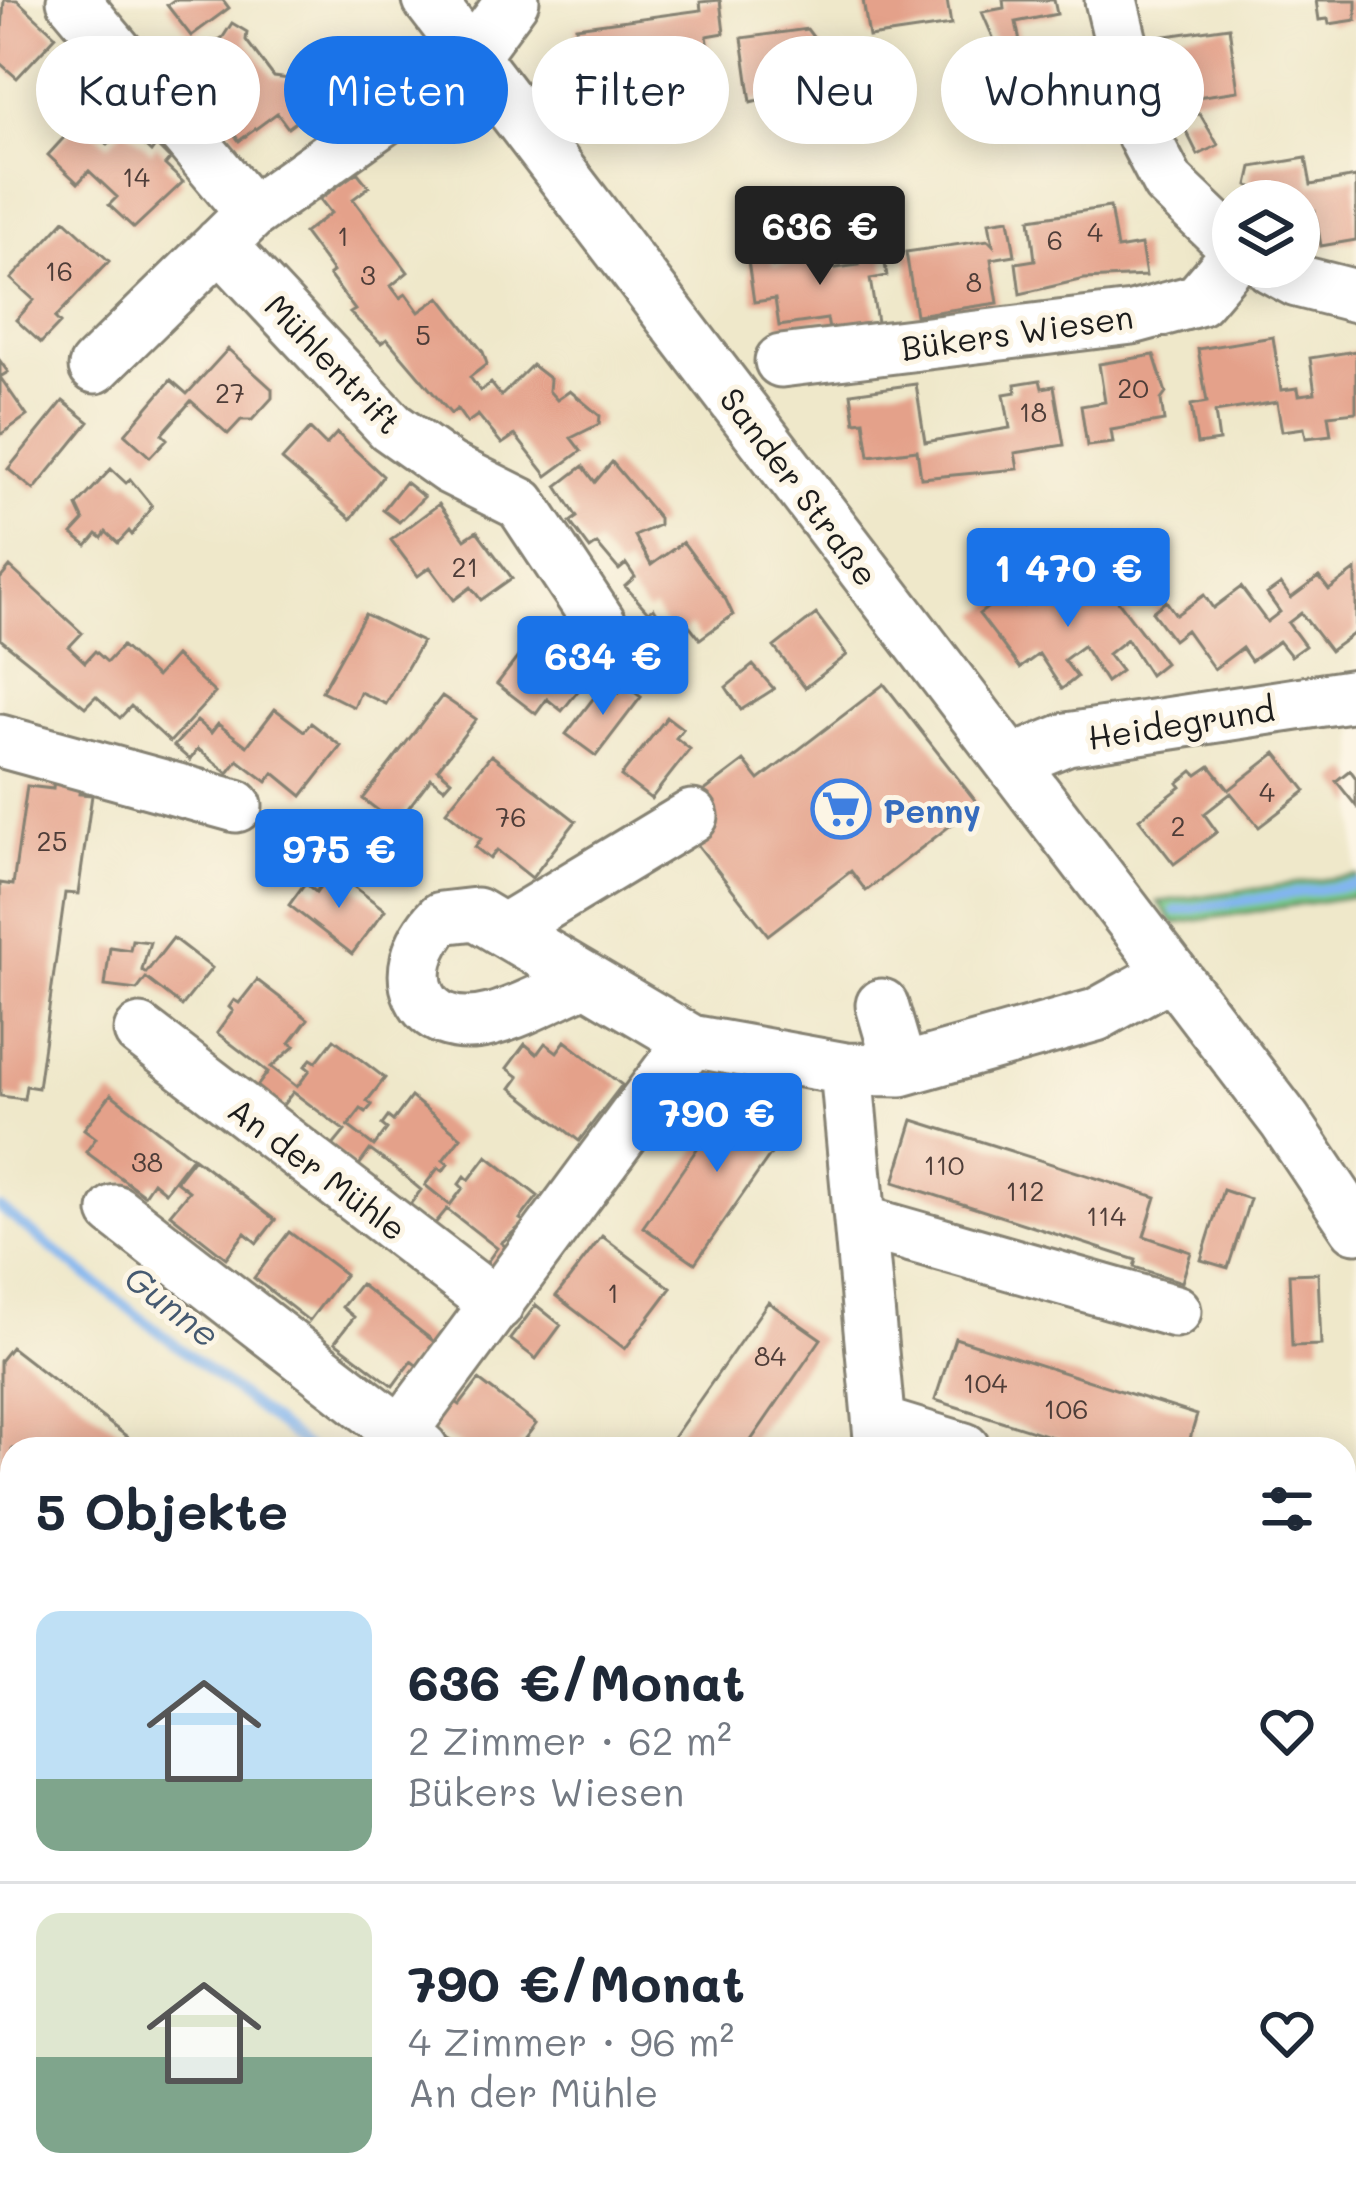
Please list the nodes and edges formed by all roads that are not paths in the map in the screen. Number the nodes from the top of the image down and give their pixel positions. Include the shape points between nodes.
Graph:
1 (73, 0) edge
2 (428, 0) edge
3 (513, 0) edge
4 (1111, 0) edge
5 (455, 36) edge
6 (486, 36) edge
7 (508, 105) edge
8 (351, 144) edge
9 (1212, 224) edge
10 (236, 228) junction
11 (1212, 284) edge
12 (1320, 286) edge
13 (1356, 296) edge
14 (782, 362) dead end
15 (95, 367) dead end
16 (600, 623) dead end
17 (1356, 695) edge
18 (0, 741) edge
19 (1011, 762) junction
20 (236, 806) dead end
21 (692, 816) dead end
22 (505, 929) junction
23 (1170, 974) junction
24 (585, 980) junction
25 (882, 1005) dead end
26 (140, 1031) dead end
27 (691, 1041) junction
28 (846, 1069) junction
29 (901, 1070) junction
30 (116, 1211) dead end
31 (863, 1222) junction
32 (1356, 1228) edge
33 (497, 1305) junction
34 (1175, 1311) dead end
35 (880, 1436) edge
36 (407, 1437) edge
37 (414, 1437) edge

1 - 10 street, Mühlentrift
2 - 5 street, Sander Straße
3 - 6 street
4 - 9 street via 1143,135 1168,183
7 - 19 street, Sander Straße
8 - 10 street
10 - 15 street
10 - 16 street, Mühlentrift via 391,427 520,504
11 - 14 street, Bükers Wiesen via 1198,300 1132,318
12 - 13 street
17 - 19 street, Heidegrund via 1067,739
18 - 20 street
19 - 23 street, Sander Straße
21 - 22 street
22 - 24 street
22 - 24 street via 476,914 441,918 411,966 417,996 440,1016 486,1022
23 - 29 street via 1096,1015
23 - 32 street, Sander Straße
24 - 27 street
25 - 29 street
26 - 33 street, An der Mühle
27 - 28 street
27 - 33 street
28 - 29 street
28 - 31 street
30 - 36 street
31 - 34 street
31 - 35 street
33 - 37 street

